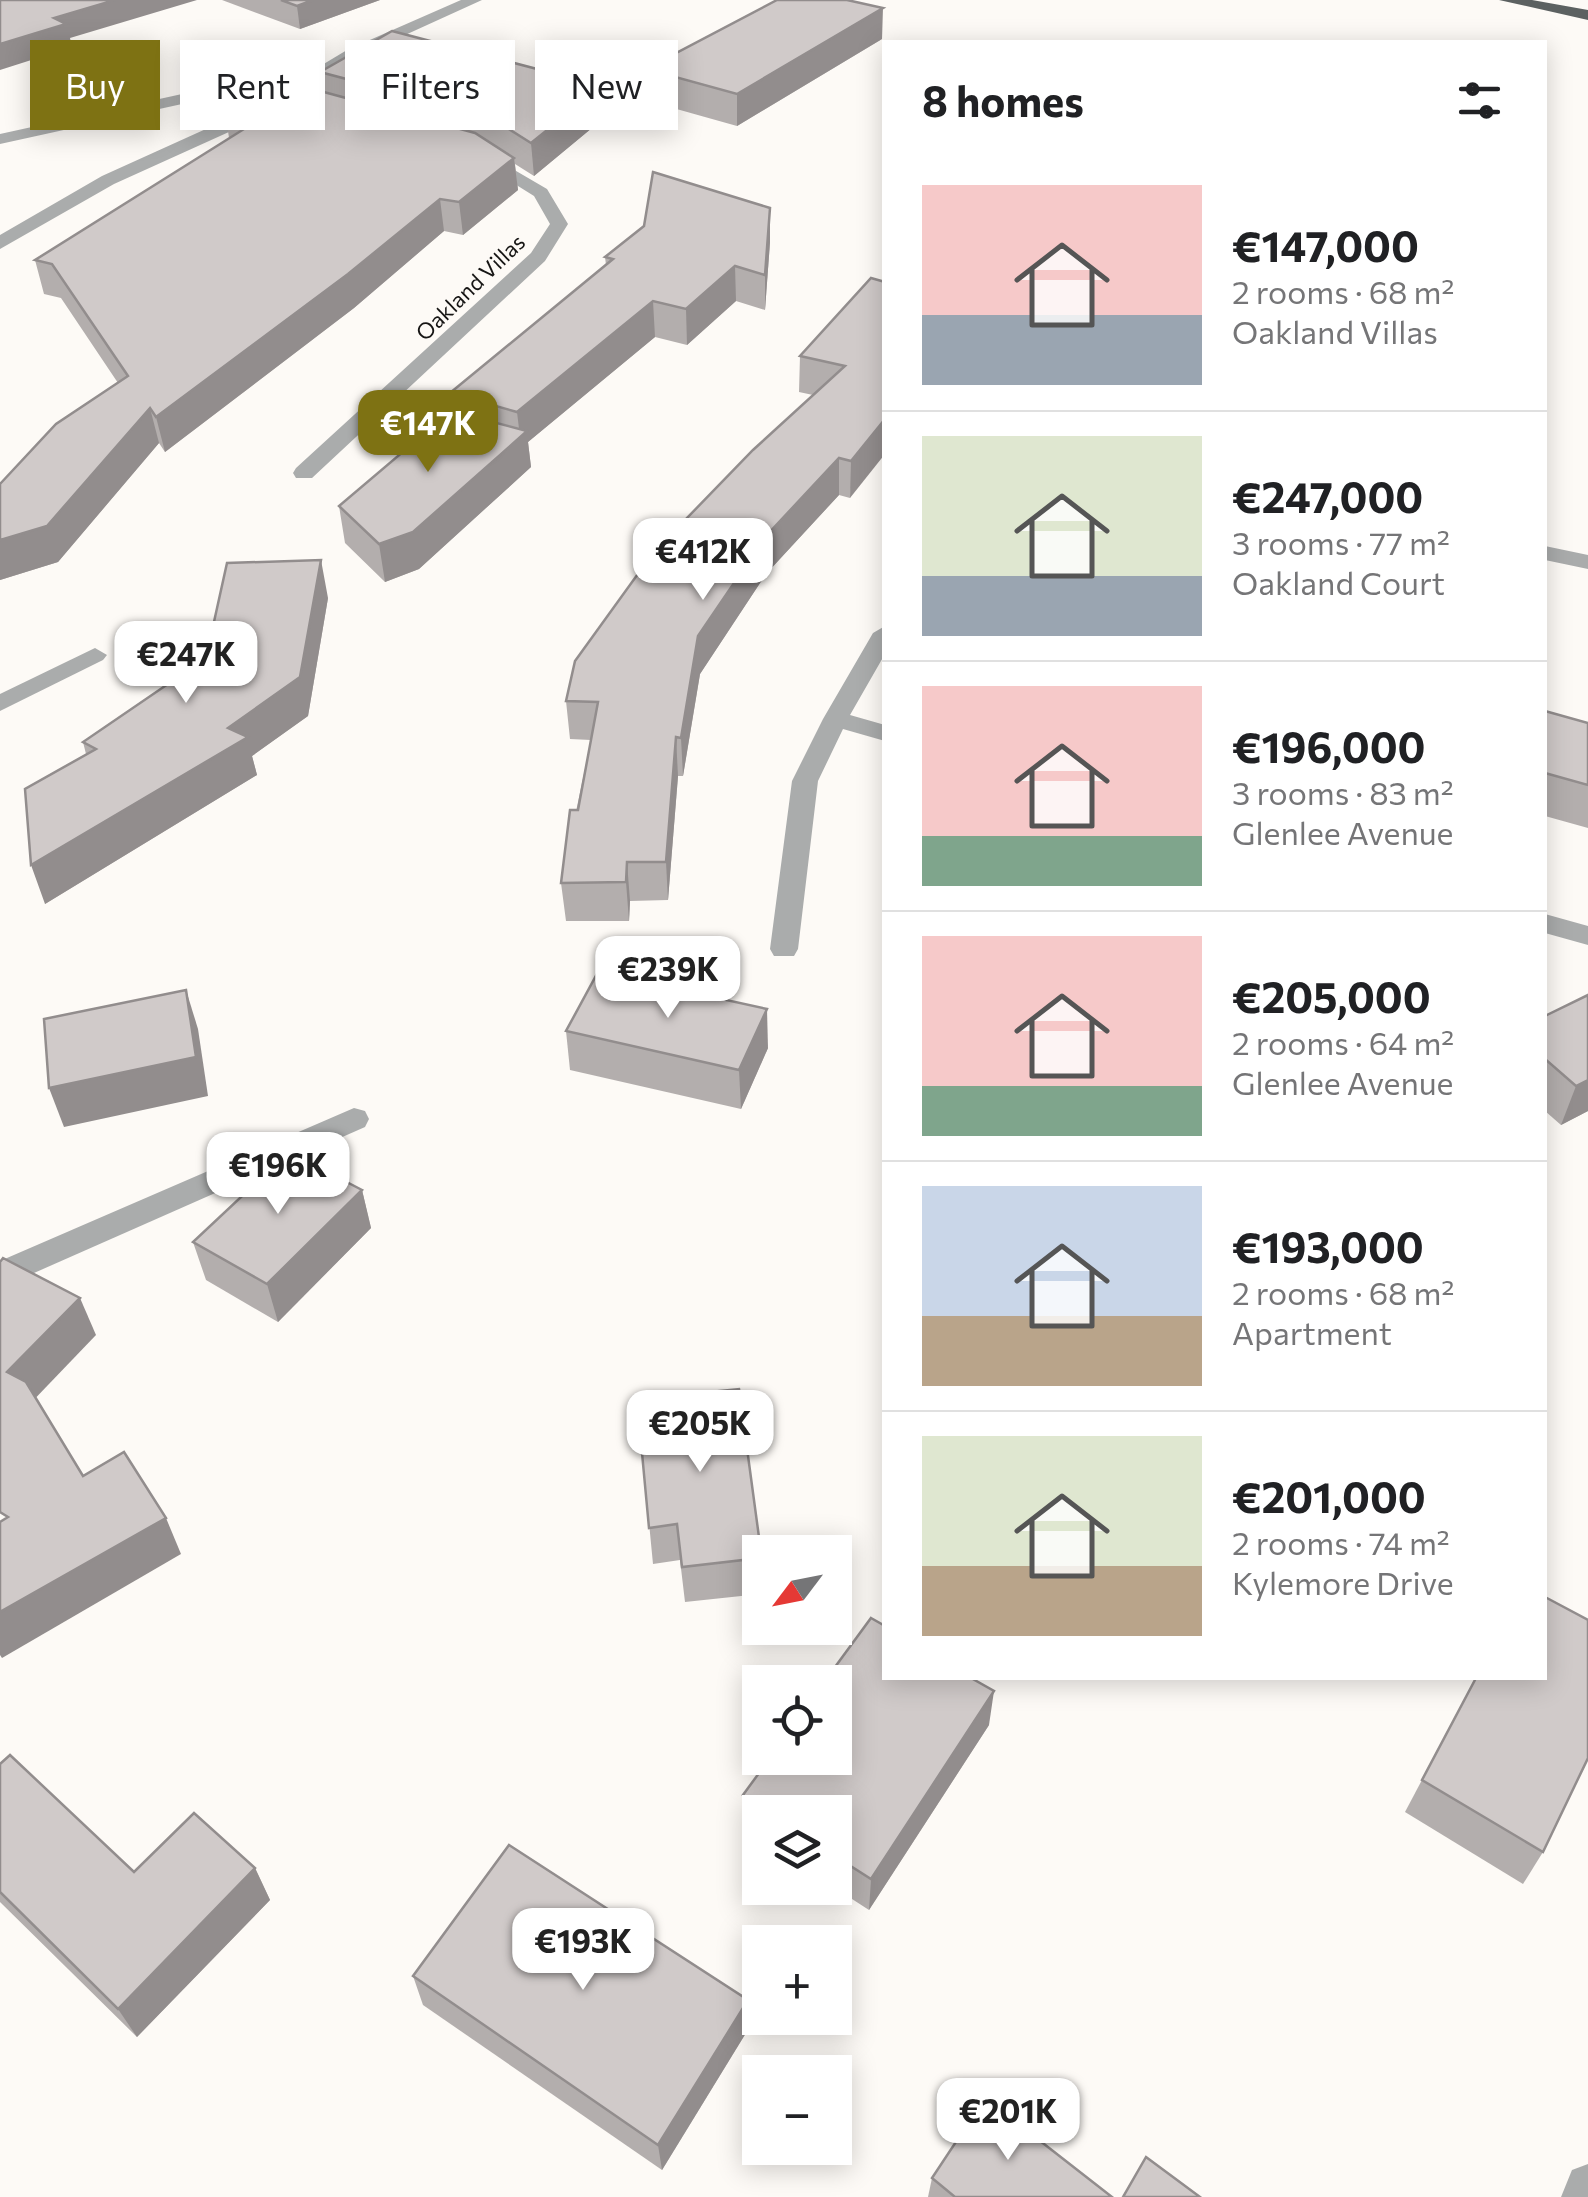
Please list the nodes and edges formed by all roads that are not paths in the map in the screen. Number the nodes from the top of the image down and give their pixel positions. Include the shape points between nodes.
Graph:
1 (474, 0) edge
2 (1506, 0) edge
3 (1588, 15) edge
4 (330, 66) junction
5 (325, 69) edge
6 (218, 130) edge
7 (0, 139) edge
8 (470, 152) edge
9 (0, 242) edge
10 (304, 472) dead end
11 (1547, 553) edge
12 (1588, 562) edge
13 (882, 638) edge
14 (95, 655) dead end
15 (0, 704) edge
16 (836, 719) junction
17 (882, 732) edge
18 (1547, 923) edge
19 (1588, 936) edge
20 (784, 949) dead end
21 (354, 1119) dead end
22 (0, 1275) edge
23 (1588, 2186) edge
24 (1583, 2197) edge

1 - 4 street
2 - 3 highway
4 - 5 street
4 - 7 street
6 - 9 street via 108,180
8 - 10 street, Oakland Villas via 542,193 559,224 538,257
11 - 12 street
13 - 16 street
14 - 15 street
16 - 17 street
16 - 20 street via 805,781
18 - 19 street
21 - 22 street
23 - 24 street

